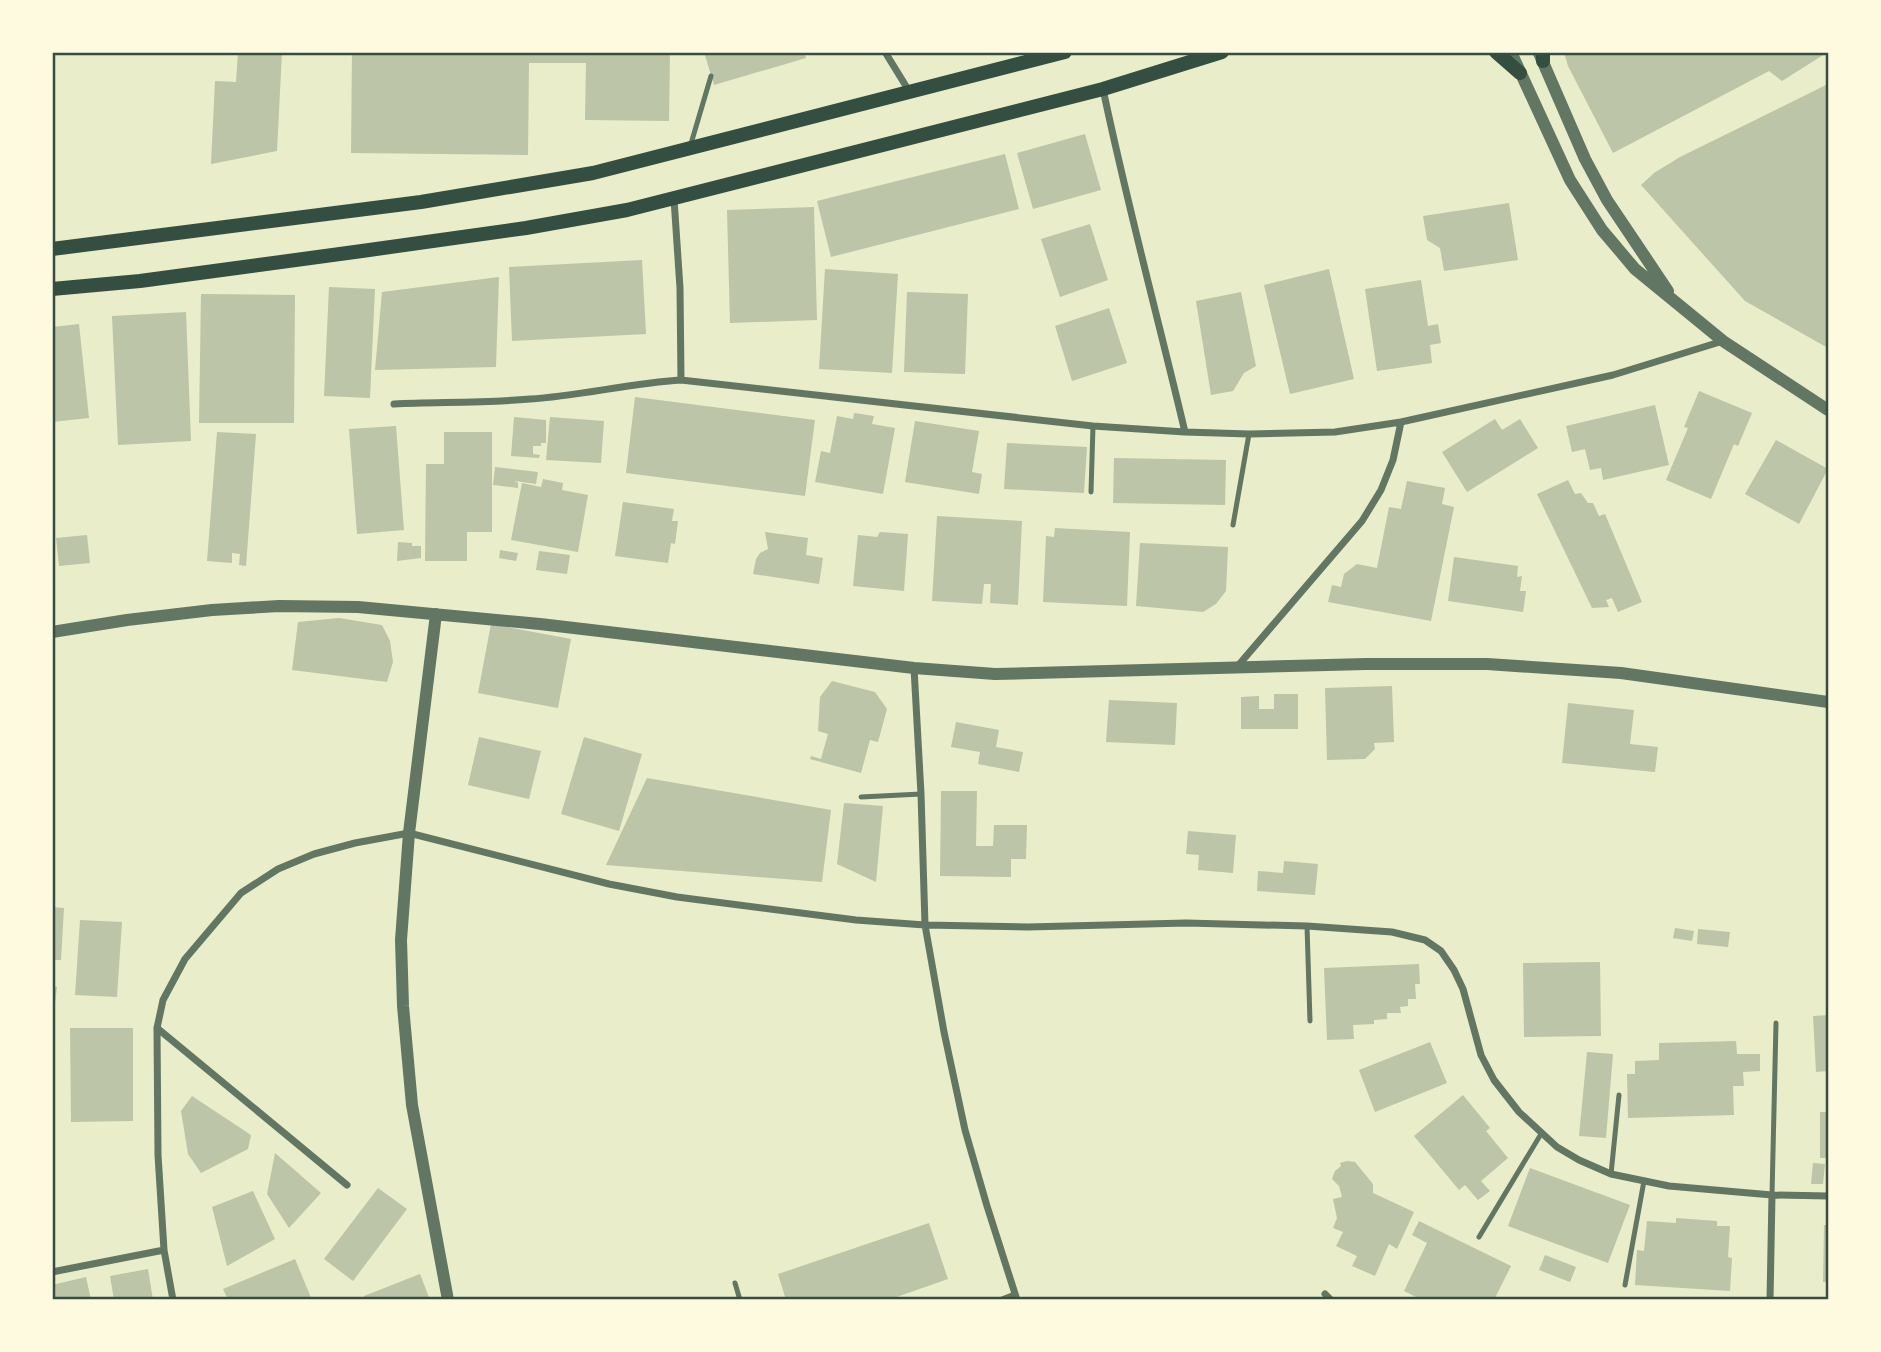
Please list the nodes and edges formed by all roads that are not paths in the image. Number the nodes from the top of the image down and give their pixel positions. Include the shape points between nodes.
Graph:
1 (885, 52) edge
2 (1065, 52) edge
3 (1222, 52) edge
4 (1496, 52) edge
5 (1511, 52) edge
6 (1542, 55) edge
7 (1520, 73) junction
8 (711, 76) dead end
9 (1103, 89) junction
10 (909, 92) junction
11 (690, 149) junction
12 (674, 198) junction
13 (52, 249) edge
14 (52, 289) edge
15 (1675, 301) junction
16 (1723, 341) junction
17 (681, 380) junction
18 (394, 404) dead end
19 (1829, 411) edge
20 (1401, 422) junction
21 (1093, 426) junction
22 (1185, 432) junction
23 (1249, 434) junction
24 (1091, 492) dead end
25 (1233, 525) dead end
26 (436, 614) junction
27 (52, 632) edge
28 (914, 668) junction
29 (1236, 668) junction
30 (1829, 702) edge
31 (921, 794) junction
32 (861, 797) dead end
33 (409, 833) junction
34 (925, 925) junction
35 (1307, 926) junction
36 (1310, 1021) dead end
37 (1776, 1023) dead end
38 (157, 1028) junction
39 (1619, 1096) dead end
40 (1541, 1134) junction
41 (1611, 1174) junction
42 (1644, 1181) junction
43 (347, 1185) dead end
44 (1772, 1195) junction
45 (1829, 1196) edge
46 (1479, 1237) dead end
47 (164, 1250) junction
48 (52, 1272) edge
49 (735, 1283) dead end
50 (1625, 1285) dead end
51 (1016, 1297) edge
52 (173, 1300) edge
53 (448, 1300) edge
54 (740, 1300) edge
55 (1003, 1300) edge
56 (1770, 1300) edge

1 - 10 street
2 - 10 main road
3 - 9 main road
4 - 7 main road
5 - 7 street
6 - 15 street via 1607,200
7 - 15 street via 1559,158 1602,230 1635,269
8 - 11 lane
9 - 12 main road
9 - 22 street
10 - 11 main road
11 - 13 main road via 514,188
12 - 14 main road via 526,228
12 - 17 street
15 - 16 street
16 - 19 street
16 - 20 street via 1614,375
17 - 18 street via 530,399
17 - 21 street
20 - 23 street via 1335,432
20 - 29 street via 1393,460 1362,521
21 - 22 street
21 - 24 lane
22 - 23 street
23 - 25 lane
26 - 27 street via 279,606
26 - 28 street
26 - 33 street
28 - 29 street via 995,674
28 - 31 street
29 - 30 street via 1366,664 1559,667
31 - 32 lane
31 - 34 street
33 - 34 street via 649,892
33 - 38 street via 314,854 241,892 185,959 163,1000
33 - 53 street via 401,940 406,1055
34 - 35 street
34 - 51 street via 965,1130
35 - 36 lane
35 - 40 street via 1392,932 1425,940 1441,951 1463,989 1481,1055 1494,1080
37 - 44 lane
38 - 43 street
38 - 47 street
39 - 41 lane
40 - 41 street via 1579,1160
40 - 46 lane
41 - 42 street
42 - 44 street
42 - 50 lane
44 - 45 street
44 - 56 street
47 - 48 street
47 - 52 street
49 - 54 lane
51 - 55 street

